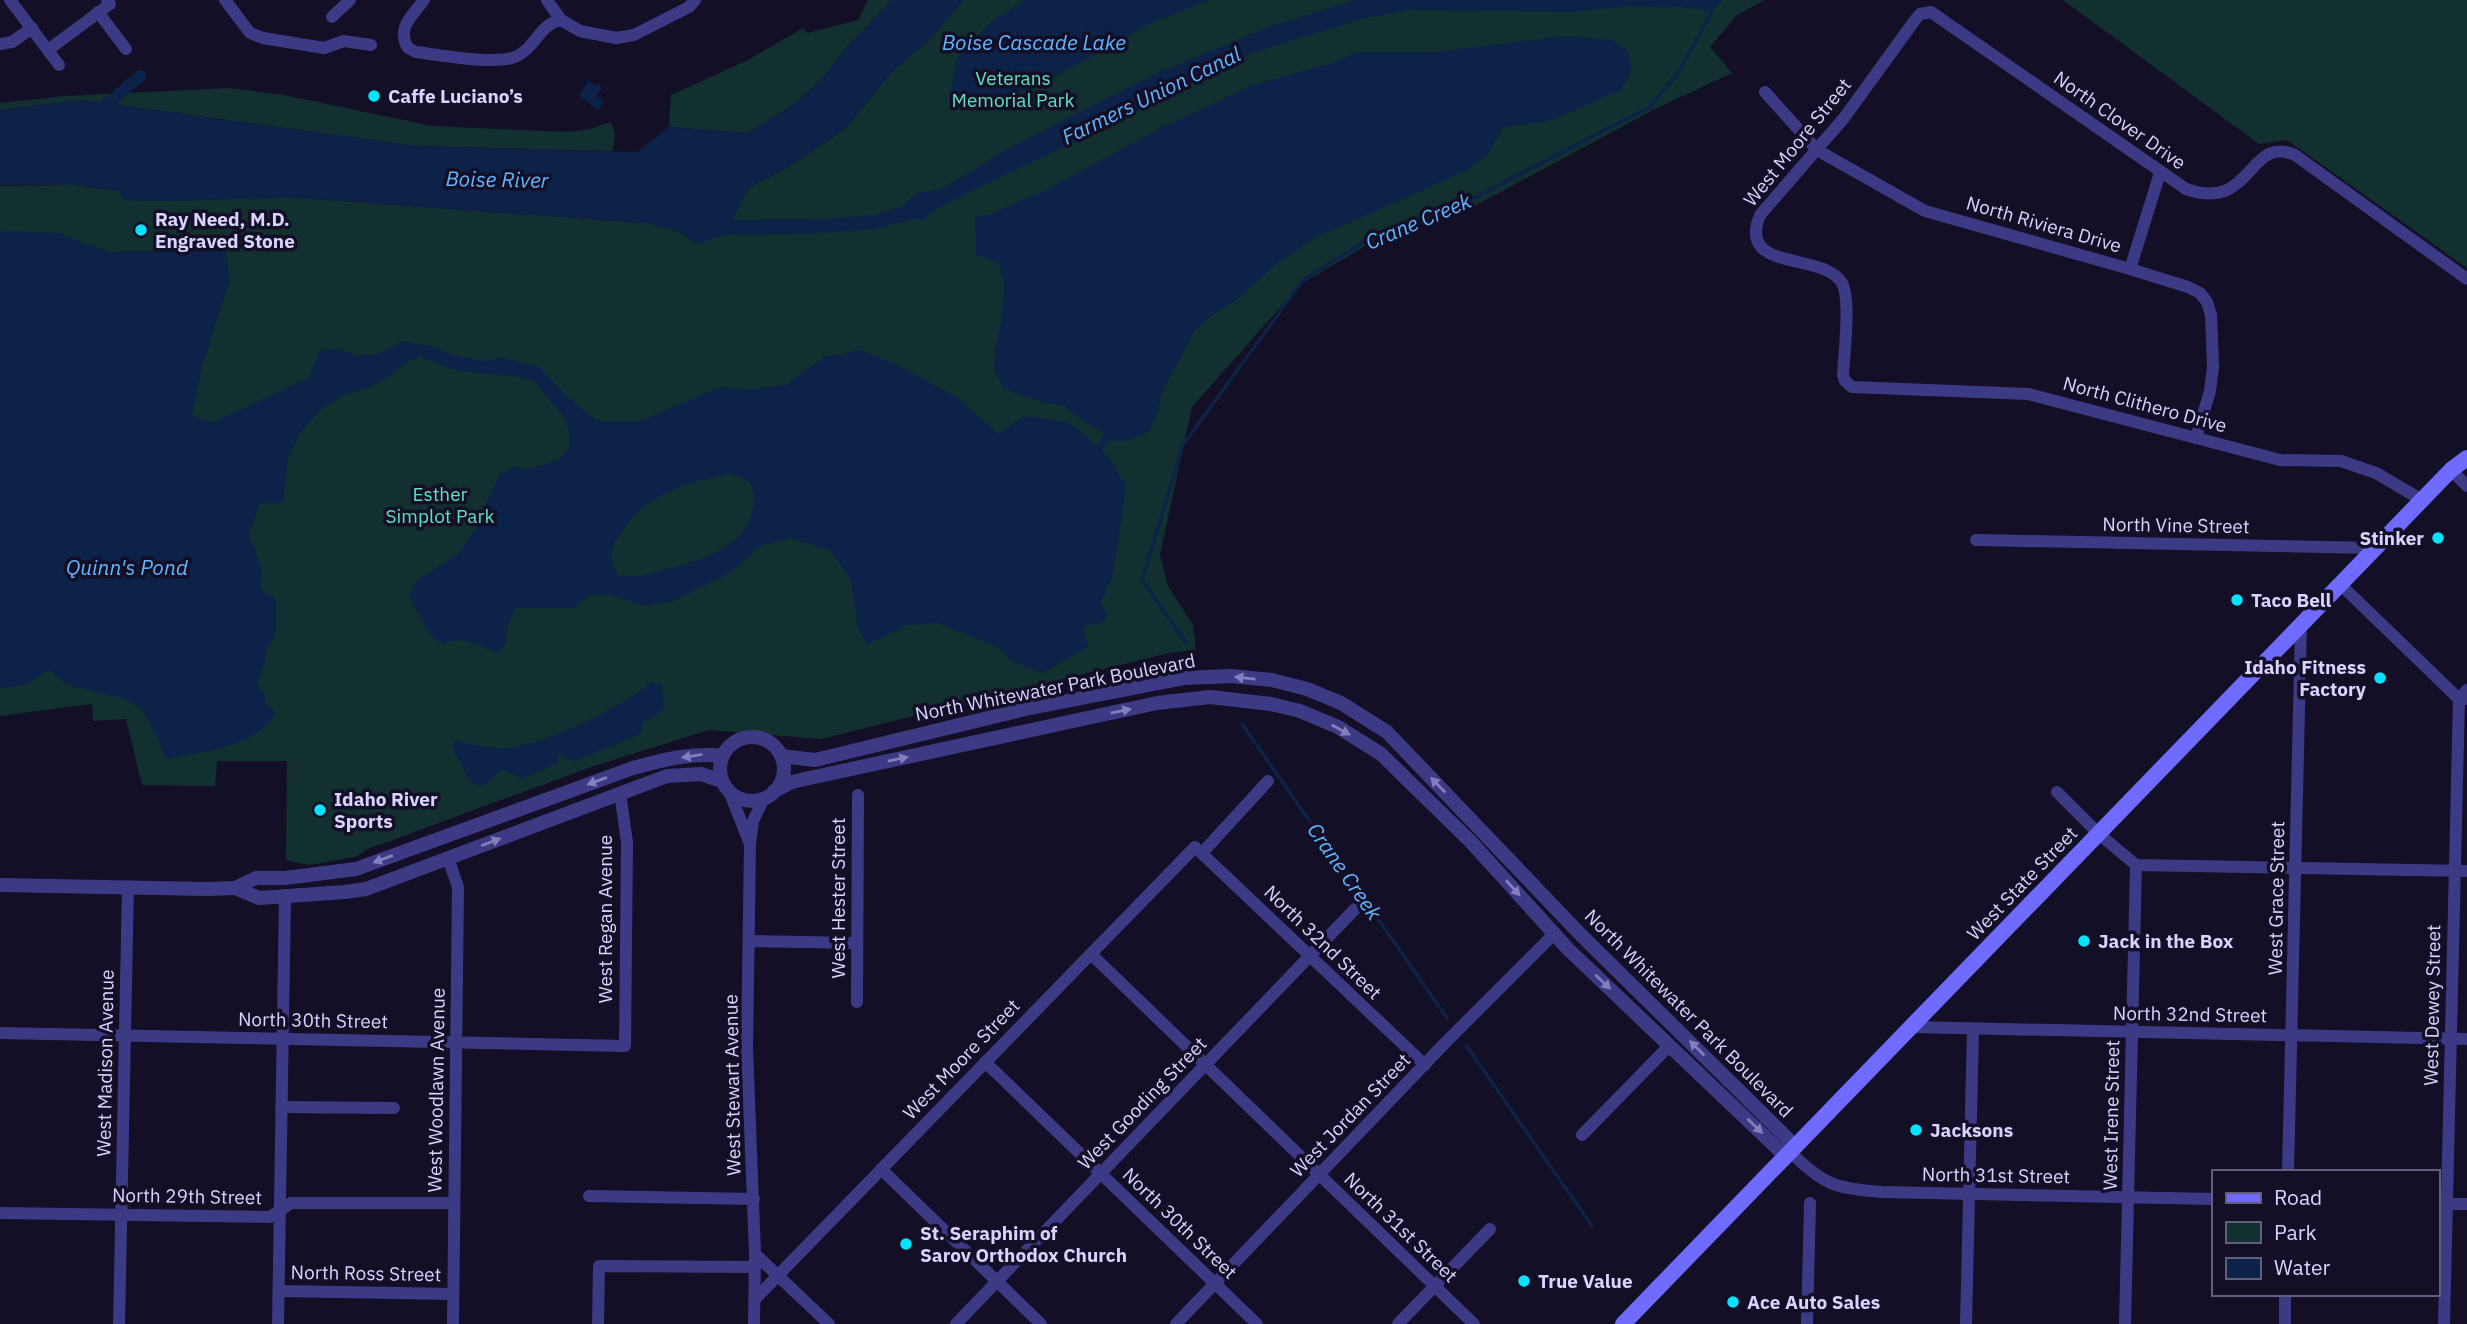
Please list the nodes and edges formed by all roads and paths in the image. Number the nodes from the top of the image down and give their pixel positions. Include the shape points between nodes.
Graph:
1 (10, 0) edge
2 (225, 0) edge
3 (350, 0) edge
4 (424, 0) edge
5 (547, 0) edge
6 (695, 0) edge
7 (108, 2) edge
8 (99, 12) junction
9 (1926, 12) joint
10 (332, 17) dead end
11 (561, 20) junction
12 (32, 28) junction
13 (0, 44) edge
14 (371, 45) dead end
15 (126, 48) dead end
16 (48, 50) junction
17 (59, 65) dead end
18 (1765, 92) dead end
19 (1817, 150) junction
20 (2160, 173) junction
21 (2130, 269) junction
22 (2467, 279) edge
23 (1848, 385) joint
24 (2196, 438) junction
25 (2467, 444) edge
26 (2467, 458) edge
27 (2451, 470) junction
28 (2467, 486) edge
29 (2422, 500) junction
30 (1976, 540) dead end
31 (2375, 548) junction
32 (2340, 584) junction
33 (2301, 625) junction
34 (2464, 696) edge
35 (722, 756) junction
36 (781, 756) junction
37 (1268, 782) dead end
38 (725, 786) junction
39 (2057, 792) dead end
40 (620, 793) junction
41 (769, 795) junction
42 (858, 795) dead end
43 (2099, 834) junction
44 (750, 844) junction
45 (1199, 850) junction
46 (448, 858) junction
47 (2136, 865) junction
48 (2295, 869) junction
49 (2461, 871) edge
50 (0, 885) edge
51 (128, 887) junction
52 (235, 888) junction
53 (285, 898) junction
54 (1355, 909) dead end
55 (1554, 934) junction
56 (750, 941) junction
57 (857, 943) junction
58 (1091, 954) junction
59 (1310, 957) junction
60 (857, 1002) dead end
61 (1911, 1027) junction
62 (1973, 1029) junction
63 (2132, 1032) junction
64 (0, 1033) edge
65 (124, 1036) junction
66 (2292, 1036) junction
67 (2451, 1038) junction
68 (282, 1039) junction
69 (2467, 1039) edge
70 (456, 1042) junction
71 (625, 1046) joint
72 (1669, 1046) junction
73 (985, 1062) junction
74 (1206, 1065) junction
75 (1425, 1065) junction
76 (281, 1107) junction
77 (394, 1108) dead end
78 (1582, 1135) dead end
79 (1790, 1152) junction
80 (881, 1169) junction
81 (2288, 1170) edge
82 (1101, 1174) junction
83 (1319, 1175) junction
84 (1969, 1194) junction
85 (589, 1196) dead end
86 (2128, 1197) junction
87 (754, 1199) junction
88 (2212, 1199) edge
89 (454, 1203) junction
90 (1810, 1203) dead end
91 (2442, 1204) edge
92 (2467, 1204) edge
93 (280, 1212) junction
94 (0, 1213) edge
95 (121, 1214) junction
96 (1490, 1229) dead end
97 (755, 1261) junction
98 (779, 1274) junction
99 (997, 1282) junction
100 (1215, 1283) junction
101 (1434, 1286) junction
102 (279, 1291) junction
103 (453, 1294) junction
104 (2286, 1296) edge
105 (755, 1298) junction
106 (119, 1324) edge
107 (278, 1324) edge
108 (453, 1324) edge
109 (598, 1324) edge
110 (754, 1324) edge
111 (830, 1324) edge
112 (956, 1324) edge
113 (1041, 1324) edge
114 (1176, 1324) edge
115 (1258, 1324) edge
116 (1398, 1324) edge
117 (1474, 1324) edge
118 (1623, 1324) edge
119 (1807, 1324) edge
120 (1966, 1324) edge
121 (2125, 1324) edge
122 (2285, 1324) edge
123 (2444, 1324) edge

1 - 12 street
2 - 14 street via 250,33 264,38 324,48 344,41
3 - 10 street
4 - 11 street via 404,25 404,41 416,52 498,60 516,57 545,27
5 - 11 street
6 - 11 street via 634,35 616,38 597,36
7 - 8 street
8 - 15 street
8 - 16 street
9 - 19 street, West Moore Street via 1915,20
9 - 20 street, North Clover Drive via 1937,15
12 - 13 street
12 - 16 street
16 - 17 street
18 - 19 street, North Riviera Drive
19 - 21 street, North Riviera Drive via 1926,211
19 - 23 street, West Moore Street via 1760,215 1755,237 1770,254 1825,270 1840,280 1846,296 1843,375
20 - 21 street
20 - 22 street, North Clover Drive via 2198,194 2214,194 2244,179 2264,155 2285,150
21 - 24 street, North Riviera Drive via 2188,286 2207,302 2213,367
23 - 24 street, North Clithero Drive via 2028,394
24 - 29 street, North Clithero Drive via 2280,460 2342,461 2376,473
25 - 27 main road, West State Street
26 - 27 main road, West State Street
27 - 28 street
27 - 29 main road, West State Street
29 - 31 main road, West State Street
30 - 31 street, North Vine Street
31 - 32 main road, West State Street
32 - 33 main road, West State Street
32 - 34 street
33 - 43 main road, West State Street
33 - 48 street, West Grace Street
34 - 49 street, West Dewey Street
35 - 36 street via 732,743 749,736 769,742
35 - 38 street via 720,773
35 -> 52 street via 703,754 633,768 356,869 256,878
36 - 41 street via 783,775
79 -> 36 street, North Whitewater Park Boulevard via 1788,1139 1581,935 1387,732 1341,703 1307,689 1231,676 1185,678 1025,709 815,760
37 - 45 street, West Moore Street
38 - 40 street via 701,774 667,776
38 - 41 street via 746,800
38 - 44 street, West Stewart Avenue
39 - 43 street
46 -> 40 street
40 - 71 street, West Regan Avenue via 627,842
41 - 44 street, West Stewart Avenue via 753,821
41 -> 55 street, North Whitewater Park Boulevard via 792,782 1157,703 1210,696 1271,704 1338,727 1381,754 1471,842
42 - 57 street, West Hester Street
43 - 47 street
43 - 61 main road, West State Street
44 - 56 street, West Stewart Avenue
45 - 58 street, West Moore Street
45 - 59 street, North 32nd Street
46 - 53 street via 366,888
46 - 70 street, West Woodlawn Avenue via 458,887
47 - 48 street
47 - 63 street, West Irene Street
48 - 49 street
48 - 66 street, West Grace Street
49 - 67 street, West Dewey Street
50 - 51 street
51 - 52 street
51 - 65 street, West Madison Avenue
52 - 53 street via 259,898
53 - 68 street
54 - 59 street, West Gooding Street
55 -> 72 street, North Whitewater Park Boulevard
55 - 75 street, West Jordan Street
56 - 57 street
56 - 87 street, West Stewart Avenue via 747,1048
57 - 60 street, West Hester Street
58 - 73 street, West Moore Street
58 - 74 street, North 31st Street
59 - 74 street, West Gooding Street
59 - 75 street, North 32nd Street
61 - 62 street, North 32nd Street
61 - 79 main road, West State Street
62 - 63 street, North 32nd Street
62 - 84 street
63 - 66 street, North 32nd Street
63 - 86 street, West Irene Street
64 - 65 street, North 30th Street
65 - 68 street, North 30th Street
65 - 95 street, West Madison Avenue
66 - 67 street, North 32nd Street
66 - 81 street, West Grace Street
67 - 69 street, North 32nd Street
67 - 91 street, West Dewey Street
68 - 70 street, North 30th Street
68 - 76 street
70 - 71 street, North 30th Street
70 - 89 street, West Woodlawn Avenue
72 - 78 street
72 -> 79 street, North Whitewater Park Boulevard via 1780,1150
73 - 80 street, West Moore Street
73 - 82 street, North 30th Street
74 - 82 street, West Gooding Street
74 - 83 street, North 31st Street
75 - 83 street, West Jordan Street
76 - 77 street
76 - 93 street
79 - 84 street, North 31st Street via 1815,1176 1846,1189
79 - 118 main road, West State Street
80 - 98 street, West Moore Street
80 - 99 street
82 - 99 street, West Gooding Street
82 - 100 street, North 30th Street
83 - 100 street, West Jordan Street
83 - 101 street, North 31st Street
84 - 86 street, North 31st Street
84 - 120 street
85 - 87 street
86 - 88 street, North 31st Street
86 - 121 street, West Irene Street
87 - 97 street, West Stewart Avenue
89 - 93 street, North 29th Street via 291,1203
89 - 103 street, West Woodlawn Avenue
90 - 119 street
91 - 92 street
91 - 123 street, West Dewey Street
93 - 95 street, North 29th Street via 270,1217
93 - 102 street
94 - 95 street, North 29th Street
95 - 106 street, West Madison Avenue
96 - 101 street
97 - 98 street
97 - 105 street, West Stewart Avenue
97 - 109 street via 599,1266
98 - 105 street, West Moore Street
98 - 111 street
99 - 112 street, West Gooding Street
99 - 113 street
100 - 114 street, West Jordan Street
100 - 115 street, North 30th Street
101 - 116 street
101 - 117 street, North 31st Street
102 - 103 street, North Ross Street
102 - 107 street
103 - 108 street, West Woodlawn Avenue
104 - 122 street
105 - 110 street, West Stewart Avenue

